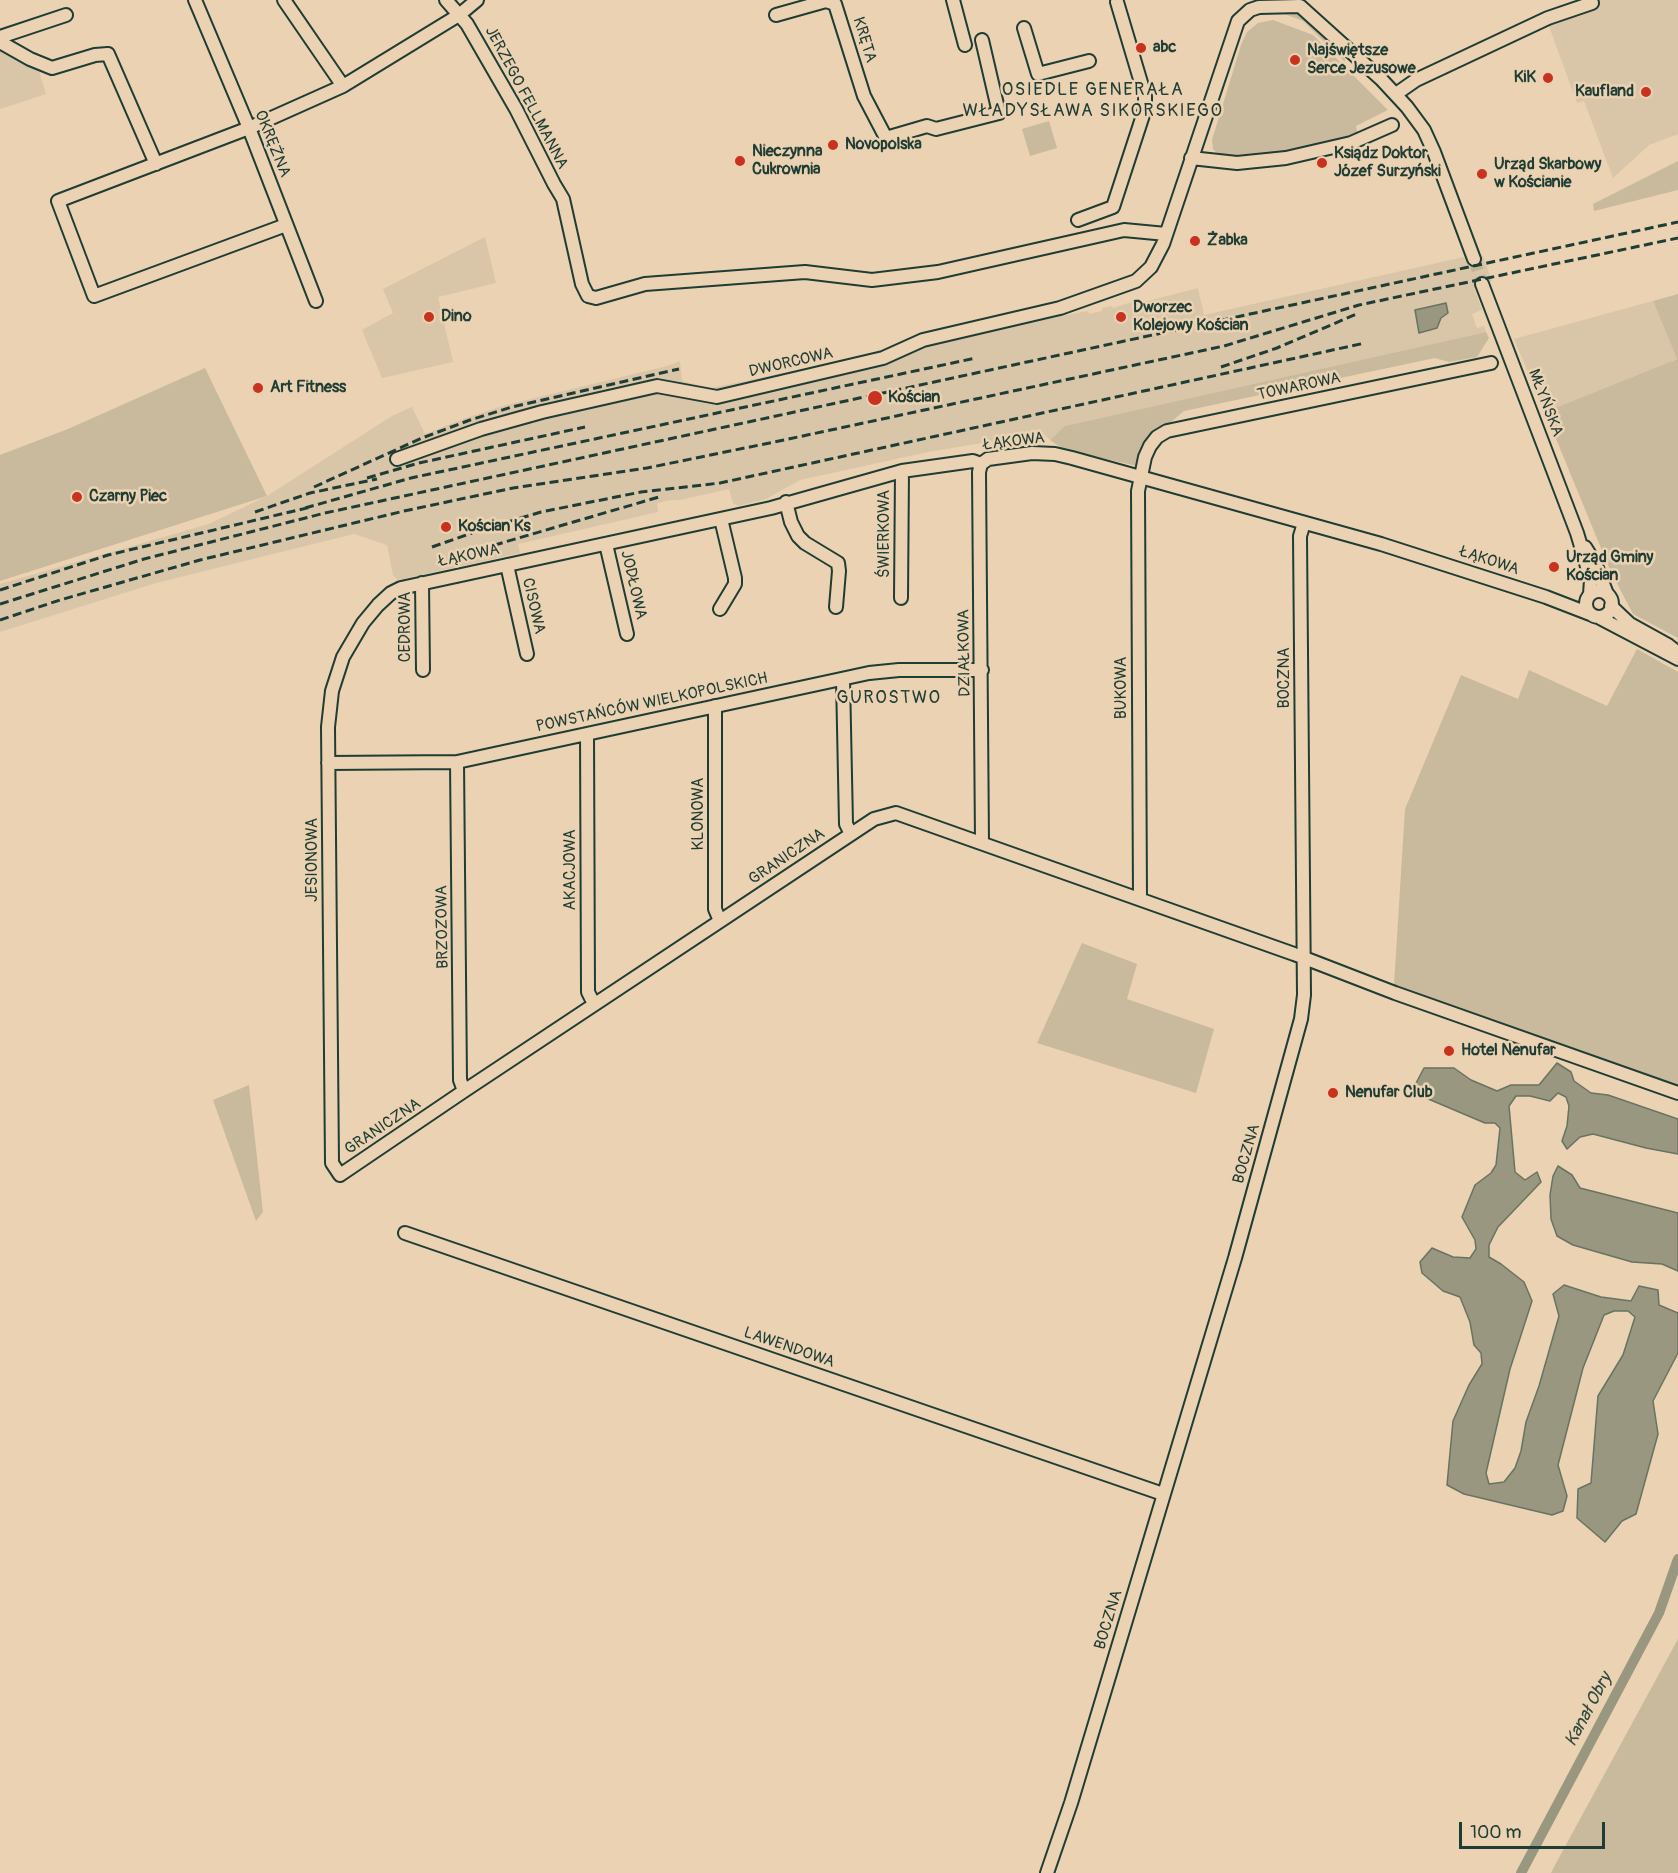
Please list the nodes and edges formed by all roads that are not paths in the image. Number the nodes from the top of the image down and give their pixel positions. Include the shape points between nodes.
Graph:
1 (195, 0) edge
2 (284, 0) edge
3 (446, 0) edge
4 (477, 0) edge
5 (953, 0) edge
6 (1117, 2) dead end
7 (1592, 3) dead end
8 (66, 15) dead end
9 (459, 15) junction
10 (776, 15) dead end
11 (1024, 28) dead end
12 (0, 37) edge
13 (982, 40) dead end
14 (0, 42) edge
15 (965, 45) dead end
16 (1089, 61) dead end
17 (343, 86) junction
18 (1396, 94) junction
19 (1392, 124) dead end
20 (249, 128) junction
21 (1191, 158) junction
22 (156, 164) junction
23 (1078, 220) dead end
24 (286, 225) junction
25 (1166, 234) junction
26 (1473, 259) tunnel mouth
27 (1482, 284) tunnel mouth
28 (316, 302) dead end
29 (1491, 363) dead end
30 (397, 459) dead end
31 (981, 464) junction
32 (902, 471) junction
33 (1141, 477) junction
34 (786, 502) junction
35 (721, 519) junction
36 (1304, 523) junction
37 (1576, 533) junction
38 (606, 544) junction
39 (507, 565) junction
40 (422, 583) junction
41 (1589, 595) junction
42 (901, 597) dead end
43 (1609, 600) junction
44 (1567, 604) junction
45 (837, 607) dead end
46 (720, 609) dead end
47 (1594, 615) junction
48 (627, 634) dead end
49 (1678, 653) edge
50 (527, 654) dead end
51 (1678, 659) edge
52 (423, 670) dead end
53 (981, 670) junction
54 (843, 679) junction
55 (715, 706) junction
56 (587, 734) junction
57 (457, 762) junction
58 (328, 763) junction
59 (851, 834) junction
60 (982, 842) junction
61 (1140, 898) junction
62 (720, 921) junction
63 (1303, 957) junction
64 (594, 1004) junction
65 (464, 1091) junction
66 (1678, 1094) edge
67 (340, 1176) joint
68 (405, 1233) dead end
69 (1163, 1494) junction
70 (1047, 1873) edge

1 - 20 street, OKRĘŻNA
2 - 17 street
3 - 9 street, JERZEGO FELLMANNA
4 - 9 street
5 - 15 street
6 - 23 street via 1145,96 1145,109 1113,207
7 - 18 street via 1548,18 1416,80
8 - 12 street
9 - 17 street
9 - 25 street, JERZEGO FELLMANNA via 516,109 563,199 588,296 596,298 645,284 783,273 873,280 938,272 1124,230
10 - 13 street, KRĘTA via 826,1 835,4 864,96 886,138 999,113
11 - 16 street via 1038,74
14 - 22 street via 52,68 108,54
17 - 20 street
18 - 21 street, DWORCOWA via 1300,6 1259,7 1238,21
18 - 26 street via 1426,136
19 - 21 street via 1351,143 1286,158 1237,163
20 - 22 street
20 - 24 street, OKRĘŻNA
21 - 25 street, DWORCOWA
22 - 24 street via 58,201 94,296
24 - 28 street, OKRĘŻNA
25 - 30 street, DWORCOWA via 1155,261 1136,281 1060,308 923,340 883,358 717,397 657,386 542,412
27 - 37 street, MŁYŃSKA
29 - 33 street, TOWAROWA via 1167,431 1150,446
31 - 32 street, ŁĄKOWA via 973,461
31 - 33 street, ŁĄKOWA via 988,459 1032,453 1055,454
31 - 53 street, DZIAŁKOWA
32 - 34 street, ŁĄKOWA
32 - 42 street, ŚWIERKOWA
33 - 36 street, ŁĄKOWA
33 - 61 street, BUKOWA
34 - 35 street, ŁĄKOWA
34 - 45 street via 798,536 837,563
35 - 38 street, ŁĄKOWA
35 - 46 street via 735,584
36 - 44 street, ŁĄKOWA
36 - 63 street, BOCZNA via 1300,536
37 - 41 street, MŁYŃSKA via 1591,580
37 - 43 street, MŁYŃSKA via 1595,562
38 - 39 street, ŁĄKOWA
38 - 48 street, JODŁOWA
39 - 40 street, ŁĄKOWA
39 - 50 street, CISOWA
40 - 52 street, CEDROWA
40 - 58 street, JESIONOWA via 391,593 372,612 343,657 332,691
41 - 43 street via 1599,591
41 - 44 street
41 - 47 street via 1586,606
43 - 47 street via 1607,614
43 - 49 street via 1630,624
44 - 47 street, ŁĄKOWA
47 - 51 street, ŁĄKOWA
53 - 54 street, POWSTAŃCÓW WIELKOPOLSKICH via 899,670
53 - 60 street, DZIAŁKOWA
54 - 55 street, POWSTAŃCÓW WIELKOPOLSKICH
54 - 59 street via 846,824
55 - 56 street, POWSTAŃCÓW WIELKOPOLSKICH
55 - 62 street, KLONOWA via 715,909
56 - 57 street, POWSTAŃCÓW WIELKOPOLSKICH
56 - 64 street, AKACJOWA via 588,992
57 - 58 street, POWSTAŃCÓW WIELKOPOLSKICH
57 - 65 street, BRZOZOWA via 460,1080
58 - 67 street, JESIONOWA via 332,1163
59 - 60 street, GRANICZNA via 874,819 896,813
59 - 62 street, GRANICZNA
60 - 61 street, GRANICZNA
61 - 63 street, GRANICZNA
62 - 64 street, GRANICZNA
63 - 66 street, GRANICZNA
63 - 69 street, BOCZNA via 1301,1020 1294,1052
64 - 65 street, GRANICZNA
65 - 67 street, GRANICZNA
68 - 69 street, LAWENDOWA
69 - 70 street, BOCZNA

